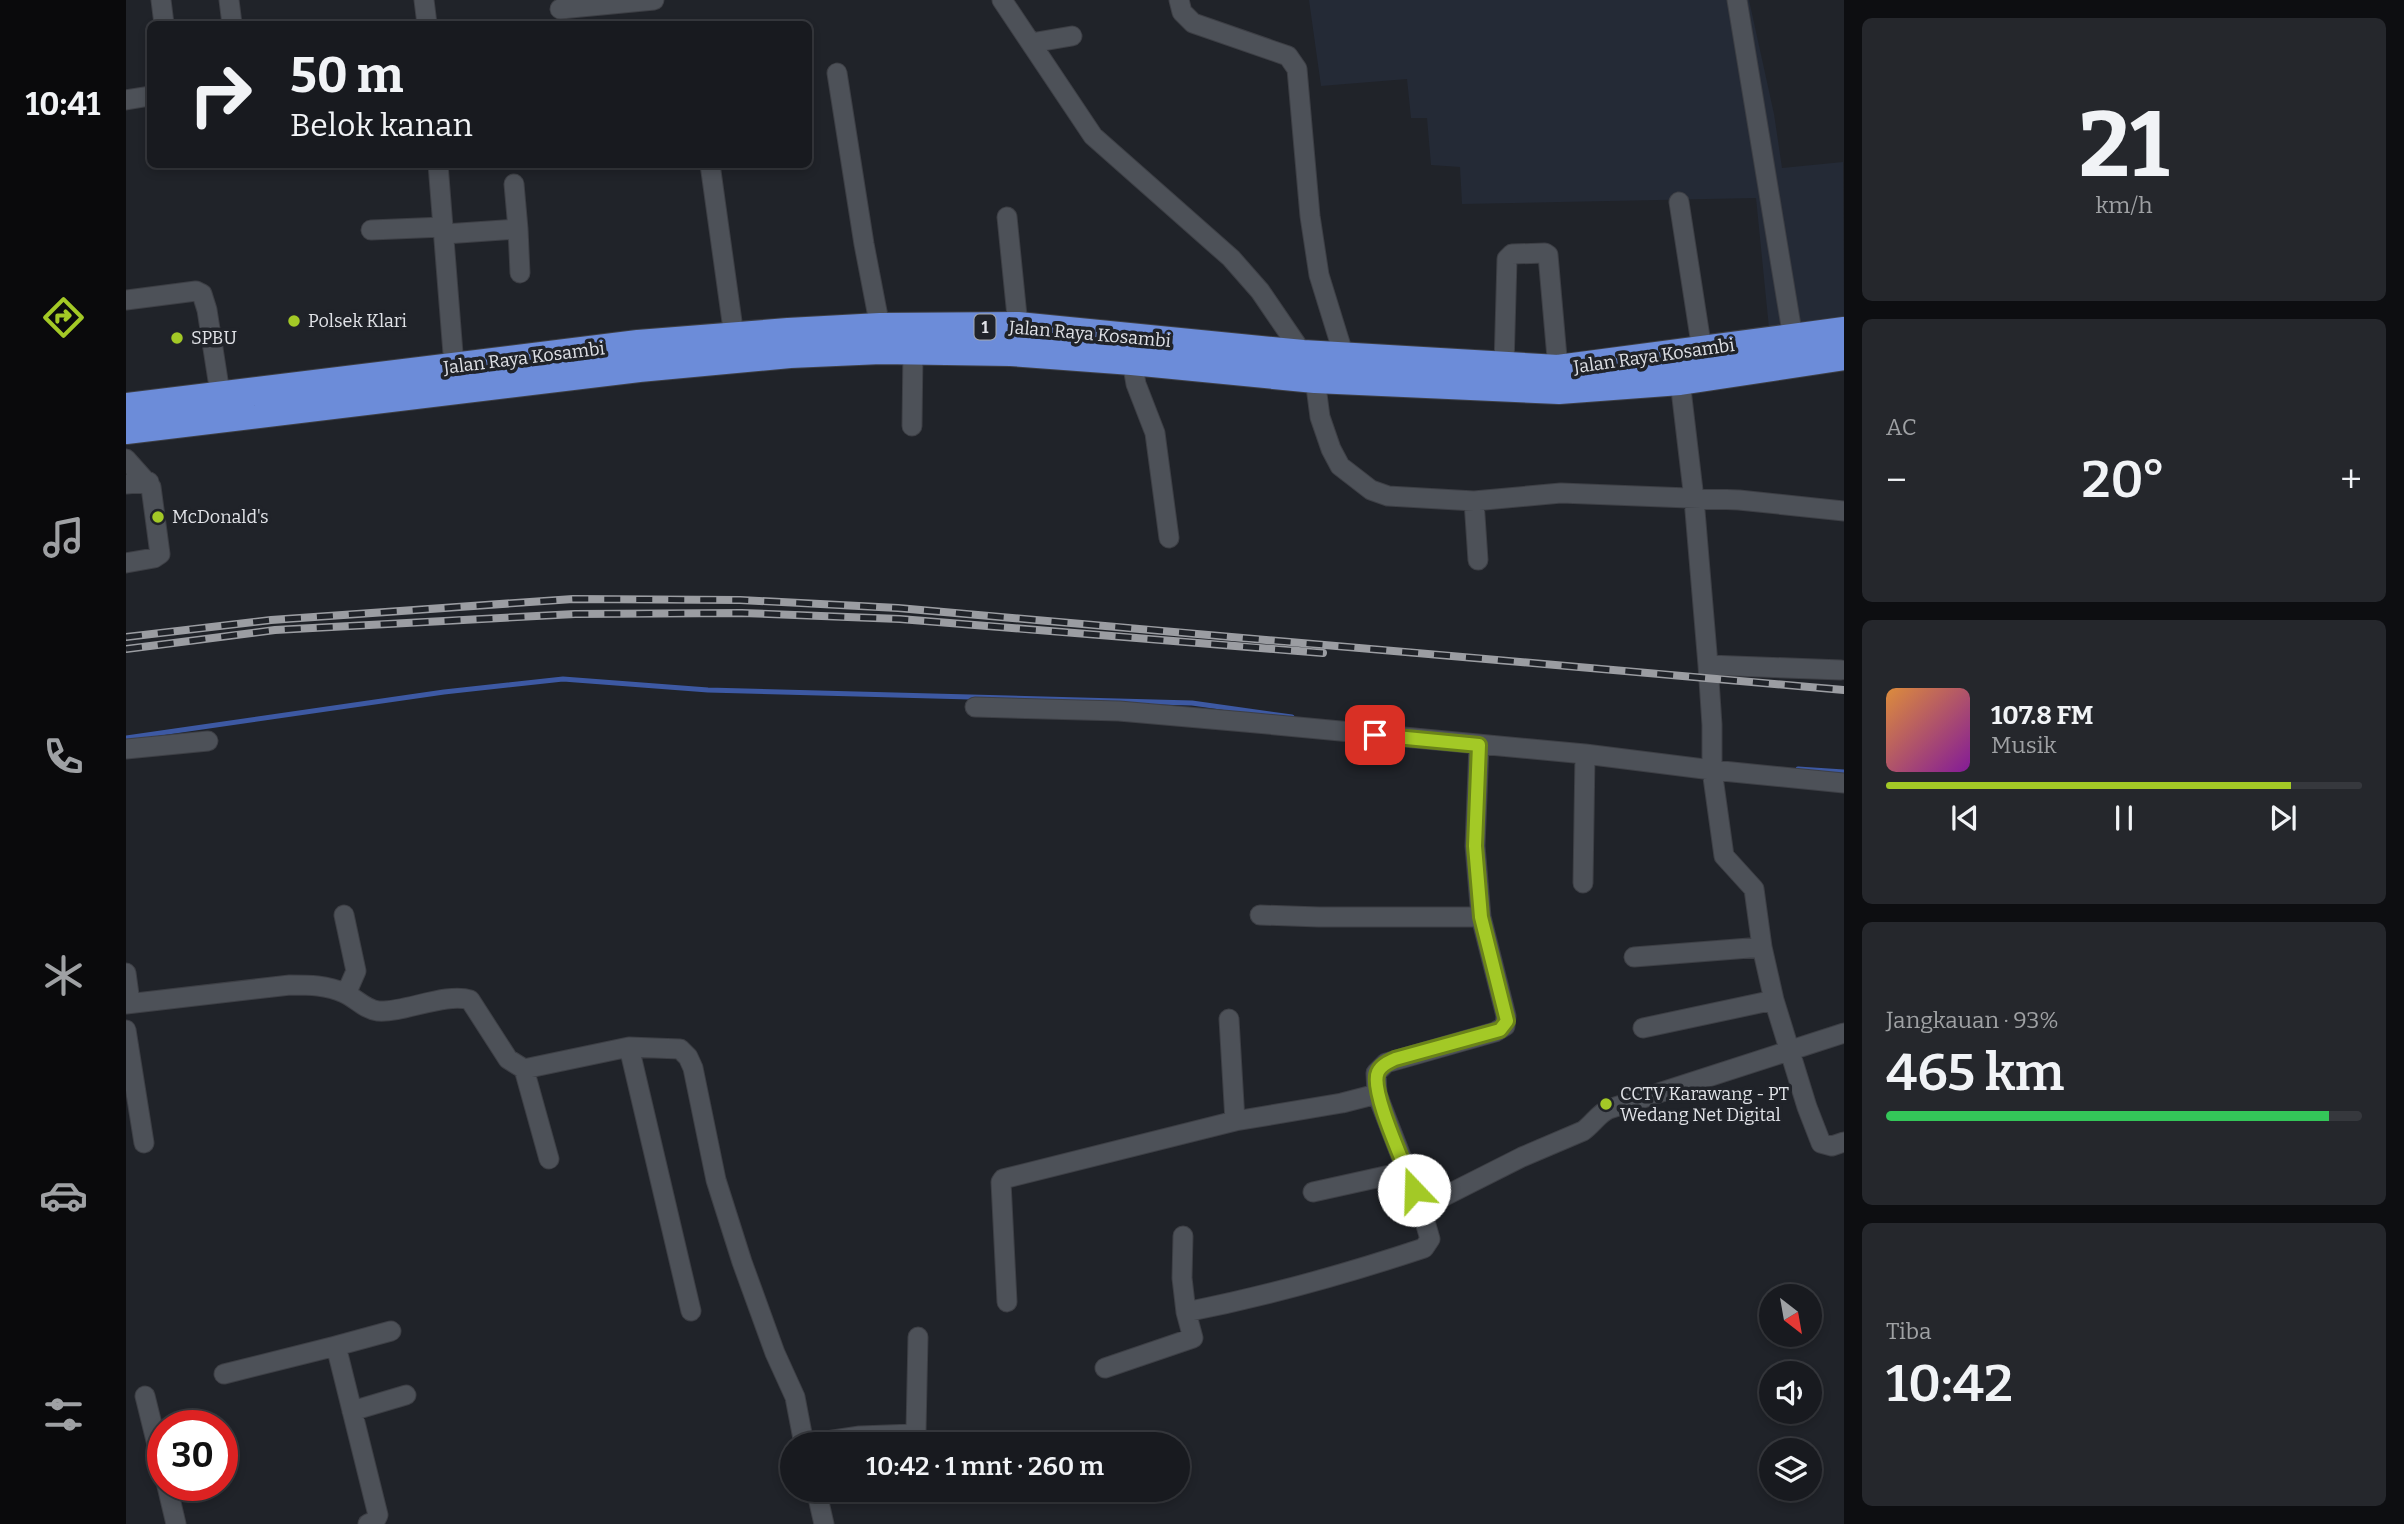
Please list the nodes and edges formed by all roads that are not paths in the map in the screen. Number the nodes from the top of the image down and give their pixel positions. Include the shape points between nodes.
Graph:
1 (161, 0) edge
2 (229, 0) edge
3 (424, 0) edge
4 (654, 0) edge
5 (1002, 0) edge
6 (1179, 0) edge
7 (1737, 0) edge
8 (560, 9) dead end
9 (164, 21) edge
10 (232, 21) edge
11 (427, 21) edge
12 (1072, 36) dead end
13 (1031, 43) junction
14 (837, 73) dead end
15 (147, 96) edge
16 (126, 100) edge
17 (438, 168) edge
18 (711, 168) edge
19 (514, 184) dead end
20 (1679, 202) dead end
21 (1007, 217) dead end
22 (518, 229) junction
23 (372, 230) dead end
24 (444, 231) junction
25 (520, 273) dead end
26 (126, 300) edge
27 (1018, 326) junction
28 (880, 327) junction
29 (1844, 331) edge
30 (734, 336) junction
31 (1793, 338) junction
32 (913, 350) junction
33 (1702, 350) junction
34 (1303, 354) junction
35 (1344, 356) junction
36 (1844, 356) edge
37 (1132, 360) junction
38 (454, 366) junction
39 (1504, 366) junction
40 (1558, 369) junction
41 (1315, 379) junction
42 (1680, 381) junction
43 (222, 406) junction
44 (127, 419) edge
45 (912, 426) dead end
46 (126, 459) edge
47 (149, 482) junction
48 (126, 484) edge
49 (1694, 499) junction
50 (1474, 501) junction
51 (1844, 510) edge
52 (1169, 538) dead end
53 (1478, 560) dead end
54 (126, 563) edge
55 (1708, 665) junction
56 (1841, 670) dead end
57 (975, 707) dead end
58 (208, 741) dead end
59 (1479, 745) junction
60 (126, 750) edge
61 (1585, 754) junction
62 (1711, 766) junction
63 (1844, 783) edge
64 (1583, 883) dead end
65 (344, 915) dead end
66 (1260, 915) dead end
67 (1481, 917) junction
68 (1762, 947) junction
69 (1634, 957) dead end
70 (126, 973) edge
71 (346, 994) junction
72 (1774, 1000) junction
73 (128, 1003) edge
74 (1230, 1020) dead end
75 (1643, 1028) dead end
76 (126, 1030) edge
77 (1844, 1034) edge
78 (629, 1047) junction
79 (1789, 1053) junction
80 (524, 1069) junction
81 (1377, 1094) junction
82 (1235, 1121) junction
83 (1844, 1142) edge
84 (144, 1143) dead end
85 (549, 1159) dead end
86 (1408, 1171) junction
87 (1313, 1192) dead end
88 (1421, 1208) junction
89 (1183, 1236) dead end
90 (1007, 1302) dead end
91 (691, 1311) dead end
92 (1186, 1312) junction
93 (391, 1331) dead end
94 (918, 1337) dead end
95 (336, 1346) junction
96 (1105, 1367) dead end
97 (224, 1374) dead end
98 (406, 1395) dead end
99 (145, 1396) dead end
100 (148, 1410) edge
101 (352, 1411) junction
102 (803, 1432) edge
103 (914, 1432) edge
104 (171, 1501) edge
105 (819, 1502) edge
106 (176, 1524) edge
107 (368, 1524) edge
108 (824, 1524) edge

1 - 9 street
2 - 10 street
3 - 11 street
4 - 8 street
5 - 13 street
6 - 35 street via 1182,12 1193,23 1289,56 1294,62 1320,275
7 - 31 street
12 - 13 street
13 - 34 street via 1093,136 1231,258
14 - 28 street
15 - 16 street
17 - 24 street
18 - 30 street
19 - 22 street
20 - 33 street
21 - 27 street
22 - 24 street
22 - 25 street
23 - 24 street
24 - 38 street
26 - 43 street via 202,294
27 - 28 highway, Jalan Raya Kosambi / 1
27 - 34 highway, Jalan Raya Kosambi / 1
28 - 30 highway, Jalan Raya Kosambi / 1
29 - 31 highway, Jalan Raya Kosambi / 1
30 - 38 highway, Jalan Raya Kosambi / 1
31 - 33 highway, Jalan Raya Kosambi / 1
32 - 37 highway, Jalan Raya Kosambi / 1
32 - 43 highway, Jalan Raya Kosambi / 1 via 790,354
32 - 45 street
33 - 40 highway, Jalan Raya Kosambi / 1
34 - 35 highway, Jalan Raya Kosambi / 1
35 - 39 highway, Jalan Raya Kosambi / 1
36 - 42 highway, Jalan Raya Kosambi / 1
37 - 41 highway, Jalan Raya Kosambi / 1
37 - 52 street via 1154,433
38 - 43 highway, Jalan Raya Kosambi / 1
39 - 40 highway, Jalan Raya Kosambi / 1
39 - 40 street via 1507,259 1512,254 1545,253
41 - 42 highway, Jalan Raya Kosambi / 1 via 1559,390
41 - 50 street via 1331,449 1353,479 1388,496
42 - 49 street
43 - 44 highway, Jalan Raya Kosambi / 1
46 - 47 street
47 - 48 street
47 - 54 street via 160,554
49 - 50 street via 1562,493
49 - 51 street
49 - 55 street
50 - 53 street
55 - 56 street
55 - 62 street
57 - 59 street via 1118,711
58 - 60 street
59 - 61 street
59 - 67 street via 1475,846
61 - 62 street
61 - 64 street
62 - 63 street
62 - 68 street via 1724,856 1755,889
65 - 71 street via 356,971
66 - 67 street
67 - 81 street via 1505,1026 1386,1063 1376,1073
68 - 69 street
68 - 72 street
70 - 73 street
71 - 73 street via 290,985
71 - 80 street via 379,1011 470,1000 508,1059
72 - 75 street
72 - 79 street
74 - 82 street
76 - 84 street
77 - 79 street
78 - 80 street
78 - 91 street
78 - 102 street via 680,1049 691,1062 716,1180 775,1353 795,1397
79 - 83 street via 1821,1143
79 - 88 street via 1603,1111 1583,1131
80 - 85 street
81 - 82 street
81 - 86 street
82 - 90 street via 1002,1180
86 - 87 street
86 - 88 street
88 - 92 street via 1430,1239 1424,1248 1350,1273
89 - 92 street
92 - 96 street via 1194,1334 1191,1340
93 - 95 street
94 - 103 street
95 - 97 street
95 - 101 street
98 - 101 street
99 - 100 street
101 - 107 street via 377,1516
104 - 106 street
105 - 108 street

